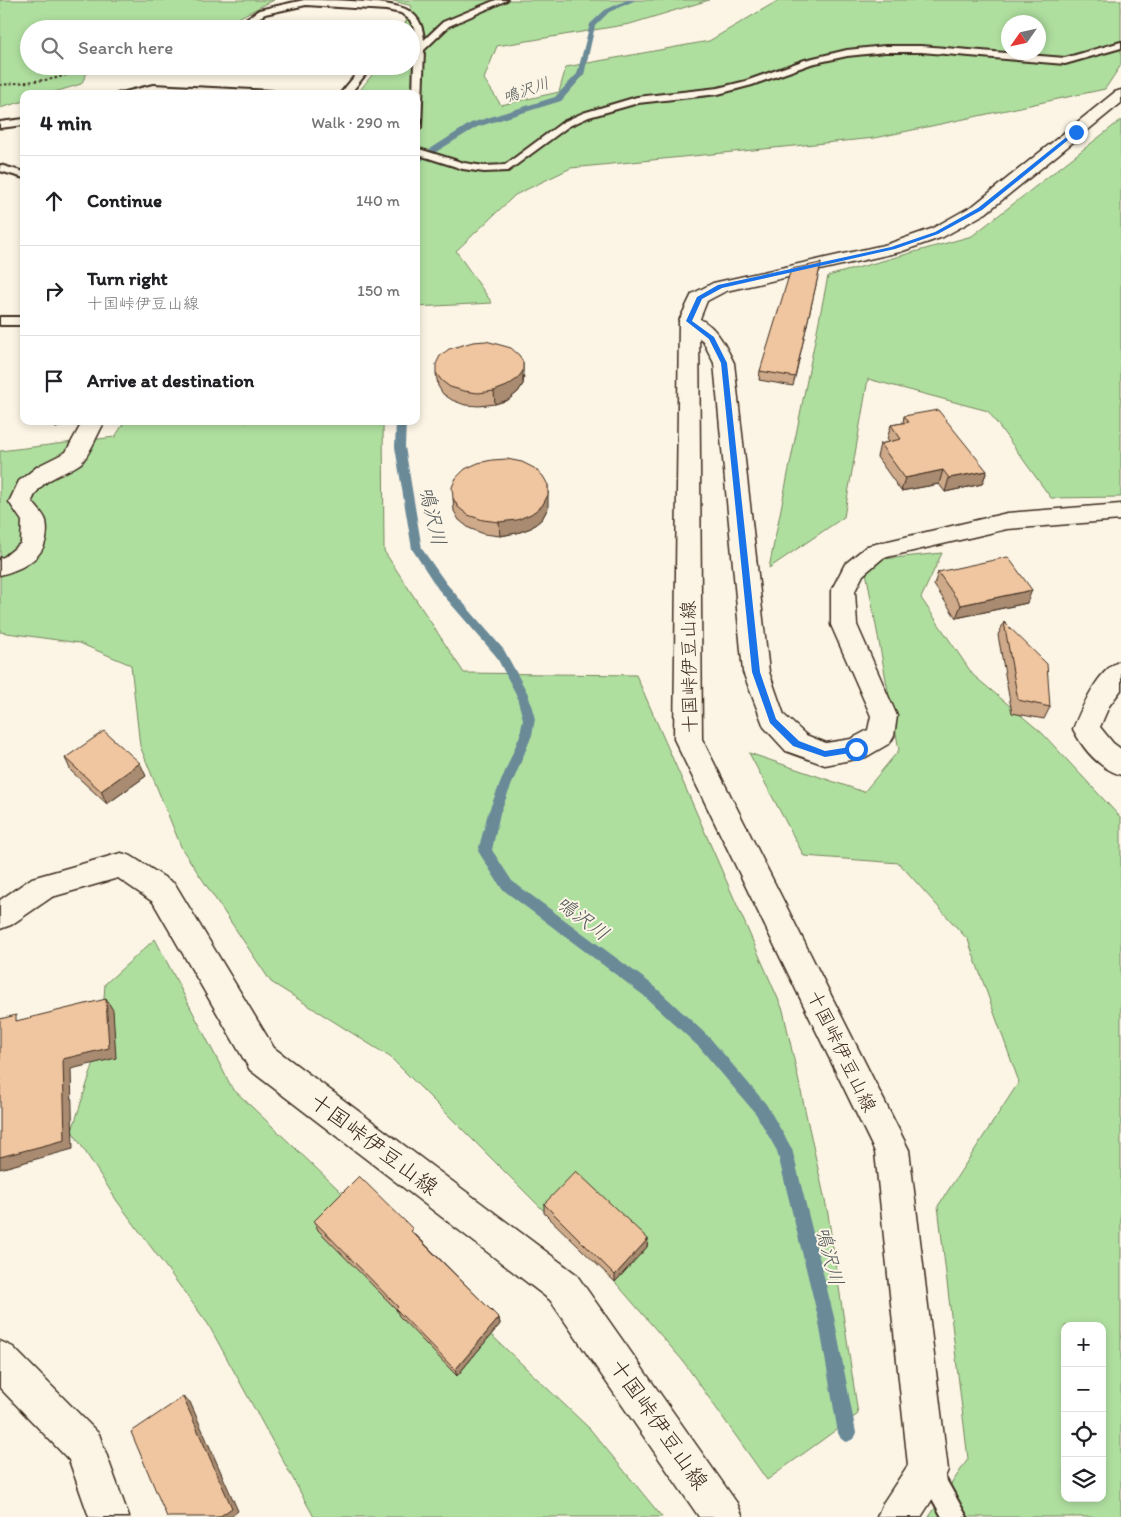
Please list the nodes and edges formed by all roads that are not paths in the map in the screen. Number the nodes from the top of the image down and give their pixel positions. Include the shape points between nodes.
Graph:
1 (503, 0) edge
2 (250, 20) edge
3 (414, 20) edge
4 (1121, 45) edge
5 (420, 49) edge
6 (361, 75) edge
7 (419, 75) edge
8 (143, 90) edge
9 (193, 90) edge
10 (348, 90) edge
11 (418, 90) edge
12 (1121, 94) edge
13 (20, 122) edge
14 (0, 125) edge
15 (420, 152) edge
16 (0, 168) edge
17 (20, 174) edge
18 (20, 320) edge
19 (0, 321) edge
20 (689, 321) junction
21 (92, 425) edge
22 (1121, 512) edge
23 (0, 567) edge
24 (1121, 671) edge
25 (1121, 764) edge
26 (0, 916) edge
27 (0, 1360) edge
28 (928, 1470) junction
29 (109, 1517) edge
30 (723, 1517) edge
31 (897, 1517) edge
32 (955, 1517) edge

1 - 5 lane via 446,24
2 - 3 lane via 262,12 306,2 386,7 404,11
4 - 15 lane via 1065,61 920,49 847,53 718,91 637,100 586,115 566,124 508,168 463,166
6 - 10 lane
7 - 11 lane
8 - 9 lane
12 - 20 main road, 十国峠伊豆山線 via 980,209 936,233 893,248 720,286 699,298
13 - 14 lane
16 - 17 lane
18 - 19 lane
20 - 22 main road via 712,338 724,363 756,672 773,720 796,743 825,754 856,749 880,736 884,716 844,625 843,591 854,570 875,552 1008,521
20 - 28 main road, 十国峠伊豆山線 via 688,739 892,1150
21 - 23 main road via 74,456 27,486 20,502 34,520 33,546 13,562
24 - 25 main road via 1098,702 1086,729 1103,751
26 - 30 main road, 十国峠伊豆山線 via 43,887 121,865 164,893 262,1060 563,1287
27 - 29 main road via 85,1448
28 - 31 main road
28 - 32 lane

